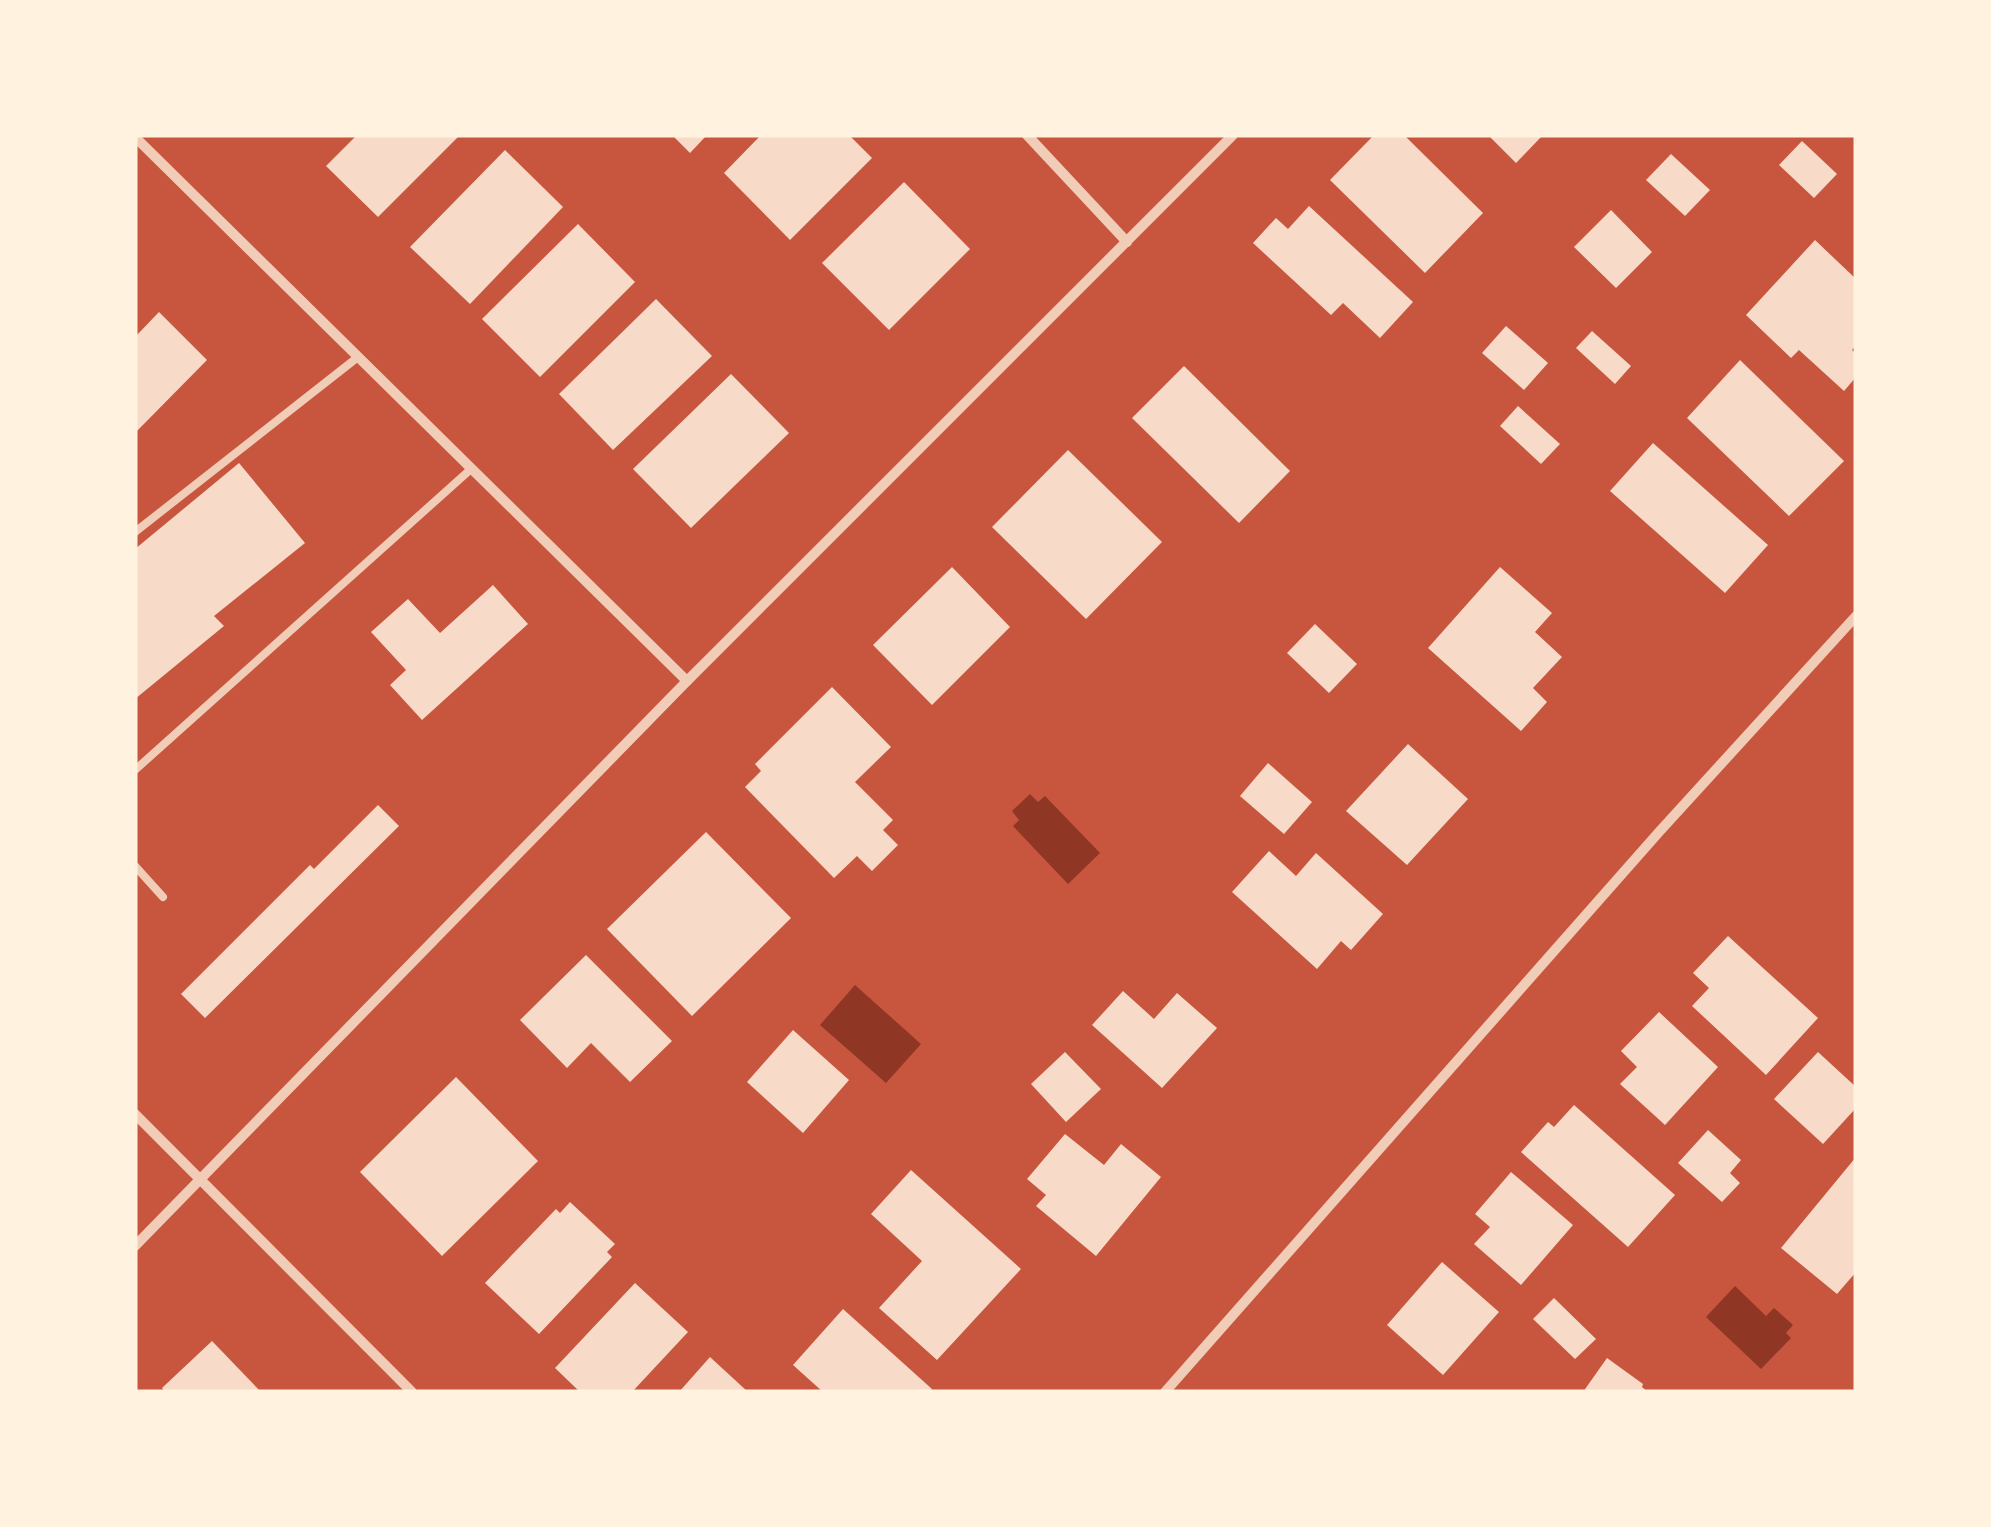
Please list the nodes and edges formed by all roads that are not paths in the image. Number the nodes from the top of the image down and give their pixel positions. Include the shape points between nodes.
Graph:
1 (1027, 135) edge
2 (1233, 135) edge
3 (135, 136) edge
4 (1127, 242) junction
5 (358, 356) junction
6 (472, 469) junction
7 (135, 532) edge
8 (1856, 616) edge
9 (687, 681) junction
10 (135, 770) edge
11 (135, 866) edge
12 (163, 897) dead end
13 (135, 1114) edge
14 (200, 1180) junction
15 (135, 1246) edge
16 (412, 1392) edge
17 (1166, 1392) edge

1 - 4 street
2 - 4 street
3 - 5 street
4 - 9 street
5 - 6 street
5 - 7 lane
6 - 9 street
6 - 10 lane
8 - 17 street
9 - 14 street
11 - 12 lane
13 - 14 street
14 - 15 street
14 - 16 street

